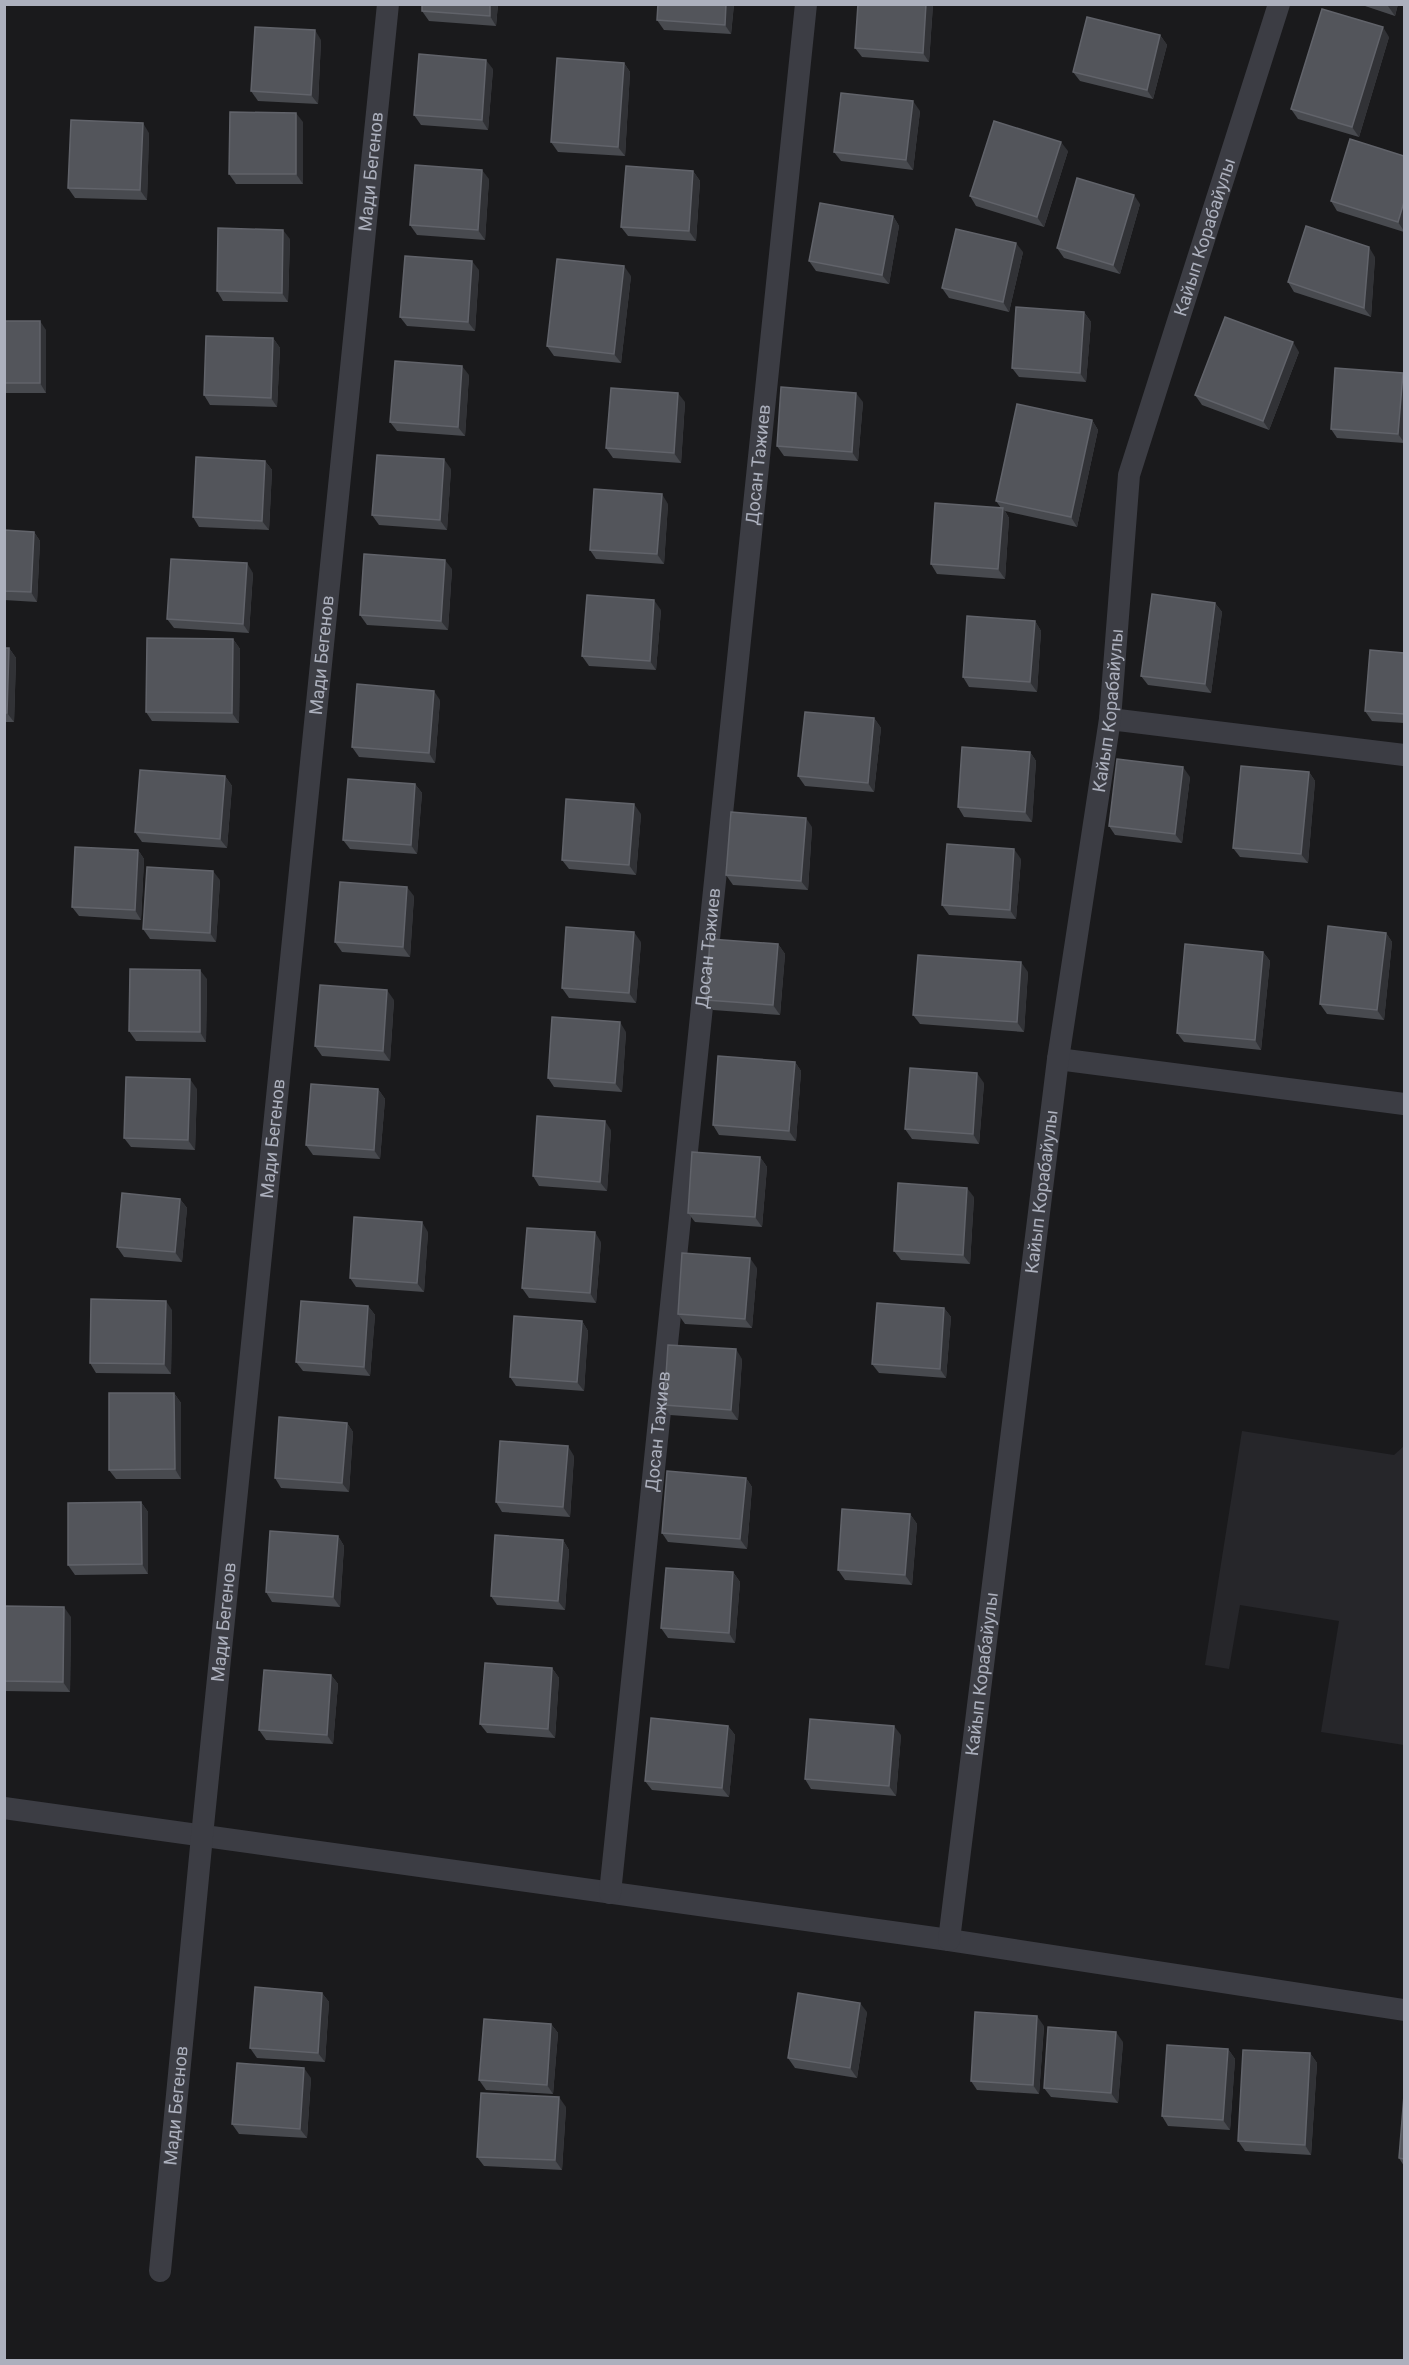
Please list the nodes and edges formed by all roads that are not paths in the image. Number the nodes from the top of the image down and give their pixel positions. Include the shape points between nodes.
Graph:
1 (388, 4) edge
2 (806, 4) edge
3 (1279, 4) edge
4 (1110, 719) junction
5 (1404, 755) edge
6 (1058, 1059) junction
7 (1404, 1104) edge
8 (4, 1808) edge
9 (202, 1836) junction
10 (610, 1893) junction
11 (949, 1940) junction
12 (1404, 2010) edge
13 (160, 2271) dead end

1 - 9 street, Мади Бегенов
2 - 10 street, Досан Тажиев
3 - 4 street, Кайып Корабайулы via 1130,476
4 - 5 street
4 - 6 street, Кайып Корабайулы
6 - 7 street
6 - 11 street, Кайып Корабайулы
8 - 9 street
9 - 10 street
9 - 13 street, Мади Бегенов
10 - 11 street
11 - 12 street

